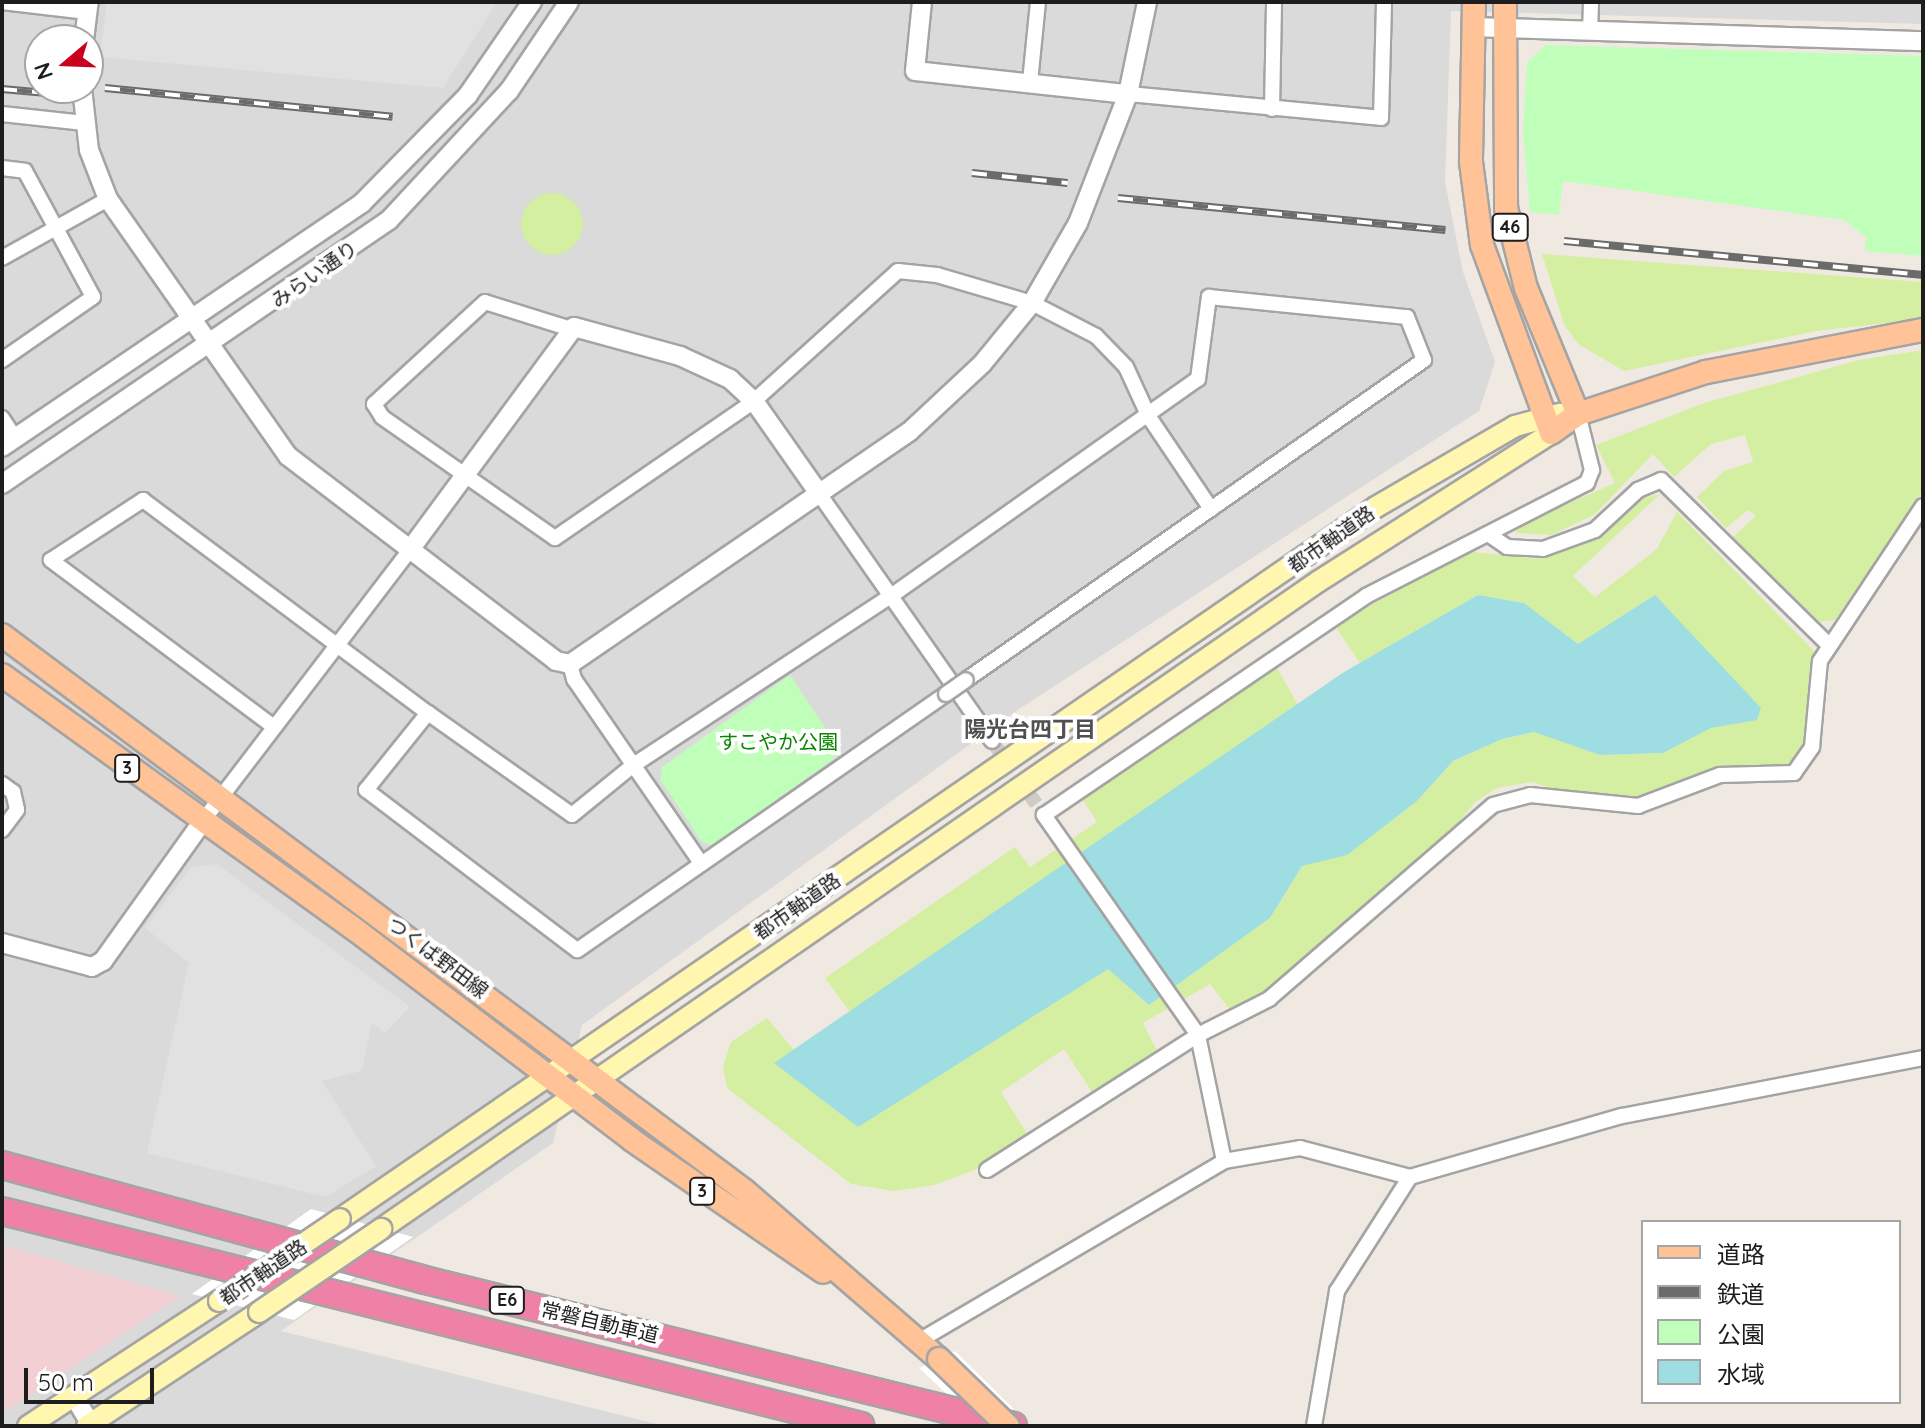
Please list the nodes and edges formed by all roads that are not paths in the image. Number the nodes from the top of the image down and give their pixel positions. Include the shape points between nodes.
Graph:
1 (2, 2) edge
2 (532, 2) edge
3 (569, 2) edge
4 (922, 2) edge
5 (1038, 2) edge
6 (1147, 2) edge
7 (1274, 2) edge
8 (1384, 2) edge
9 (1474, 2) edge
10 (1505, 2) edge
11 (1591, 2) edge
12 (88, 7) edge
13 (1473, 27) junction
14 (1504, 29) junction
15 (1590, 32) junction
16 (1923, 41) edge
17 (1030, 82) junction
18 (1128, 94) junction
19 (83, 104) edge
20 (1272, 109) junction
21 (2, 114) edge
22 (85, 123) junction
23 (2, 168) edge
24 (108, 199) junction
25 (53, 230) junction
26 (2, 258) edge
27 (1032, 303) junction
28 (189, 321) junction
29 (571, 329) junction
30 (1923, 330) edge
31 (206, 347) junction
32 (2, 360) edge
33 (754, 401) junction
34 (1578, 414) junction
35 (1149, 417) junction
36 (2, 418) edge
37 (1548, 424) junction
38 (8, 443) edge
39 (464, 476) junction
40 (2, 484) edge
41 (820, 495) junction
42 (1923, 506) edge
43 (1211, 509) junction
44 (1488, 534) junction
45 (409, 551) junction
46 (891, 596) junction
47 (2, 635) edge
48 (338, 644) junction
49 (1828, 644) junction
50 (570, 664) junction
51 (2, 675) edge
52 (428, 713) junction
53 (274, 727) junction
54 (992, 741) tunnel mouth
55 (632, 766) junction
56 (2, 784) edge
57 (221, 799) junction
58 (202, 822) junction
59 (2, 830) edge
60 (701, 863) junction
61 (2, 943) edge
62 (1194, 1029) junction
63 (1923, 1058) edge
64 (574, 1060) junction
65 (548, 1078) junction
66 (598, 1078) junction
67 (571, 1096) junction
68 (1224, 1161) junction
69 (2, 1165) edge
70 (987, 1170) dead end
71 (1410, 1177) junction
72 (2, 1211) edge
73 (863, 1294) junction
74 (919, 1341) junction
75 (75, 1398) junction
76 (90, 1425) edge
77 (28, 1426) edge
78 (861, 1426) edge
79 (1011, 1426) edge
80 (1314, 1426) edge

1 - 12 street
2 - 28 street, みらい通り via 468,95 409,160 337,224
3 - 31 street, みらい通り via 509,91 421,191 346,252
4 - 17 street via 915,71
5 - 17 street
6 - 18 street
7 - 20 street
8 - 20 street via 1381,118
9 - 13 main road, 46
10 - 14 main road, 46
11 - 15 street
13 - 14 street
13 - 37 main road, 46 via 1471,162 1482,245
14 - 15 street
14 - 34 main road, 46 via 1502,169 1513,246
15 - 16 street
17 - 18 street
18 - 20 street
18 - 27 street via 1078,223
19 - 22 street
21 - 22 street
22 - 24 street
23 - 25 street via 25,171
24 - 25 street
24 - 28 street
25 - 26 street
25 - 32 street via 93,297
27 - 33 street via 978,283 898,271
27 - 35 street via 1096,336 1126,367
27 - 41 street via 945,402
28 - 31 street
28 - 38 street, みらい通り
29 - 33 street via 680,356 730,379
29 - 39 street
29 - 39 street via 485,302 381,392 374,404 382,417
30 - 34 main road, 都市軸道路 via 1706,372
31 - 40 street, みらい通り
31 - 45 street via 288,456
33 - 39 street via 555,538
33 - 41 street
34 - 37 main road, 都市軸道路
34 - 44 street via 1591,478
35 - 43 street
35 - 43 street via 1198,379 1209,297 1407,317 1424,360
35 - 46 street
36 - 38 street
37 - 64 main road, 都市軸道路 via 1376,507
37 - 66 main road, 都市軸道路
39 - 45 street
41 - 46 street
41 - 50 street
42 - 49 street
43 - 60 street, bridge
44 - 49 street via 1507,547 1543,549 1595,530 1651,481 1667,485
44 - 62 street via 1366,596 1044,815
45 - 48 street
45 - 50 street via 556,661
46 - 54 street
46 - 55 street
47 - 57 main road, つくば野田線 / 3
48 - 52 street
48 - 53 street
48 - 53 street via 143,500 51,560
49 - 62 street via 1815,684 1812,747 1794,773 1720,775 1638,806 1530,795 1493,805 1269,999
50 - 55 street
51 - 58 main road, つくば野田線 / 3
52 - 55 street via 572,815
52 - 60 street via 366,790 577,950
53 - 57 street
55 - 60 street
56 - 59 street via 13,792 17,810
57 - 58 street
57 - 64 main road, つくば野田線 / 3
58 - 61 street via 103,961 92,967
58 - 65 main road, つくば野田線 / 3
62 - 68 street
62 - 70 street
63 - 71 street via 1622,1116
64 - 65 main road, 都市軸道路
64 - 66 main road, つくば野田線 / 3
65 - 67 main road, つくば野田線 / 3
65 - 75 main road, 都市軸道路, bridge
66 - 67 main road, 都市軸道路
66 - 73 main road, つくば野田線 / 3 via 745,1191
67 - 73 main road, つくば野田線 / 3 via 780,1247
67 - 76 main road, 都市軸道路, bridge
68 - 71 street via 1300,1148
68 - 74 street
69 - 79 highway, 常磐自動車道 / E6 via 425,1280
71 - 80 street via 1337,1291
72 - 78 highway, 常磐自動車道 / E6
73 - 74 main road, つくば野田線 / 3
74 - 79 main road, つくば野田線 / 3, bridge
75 - 76 street
75 - 77 main road, 都市軸道路

